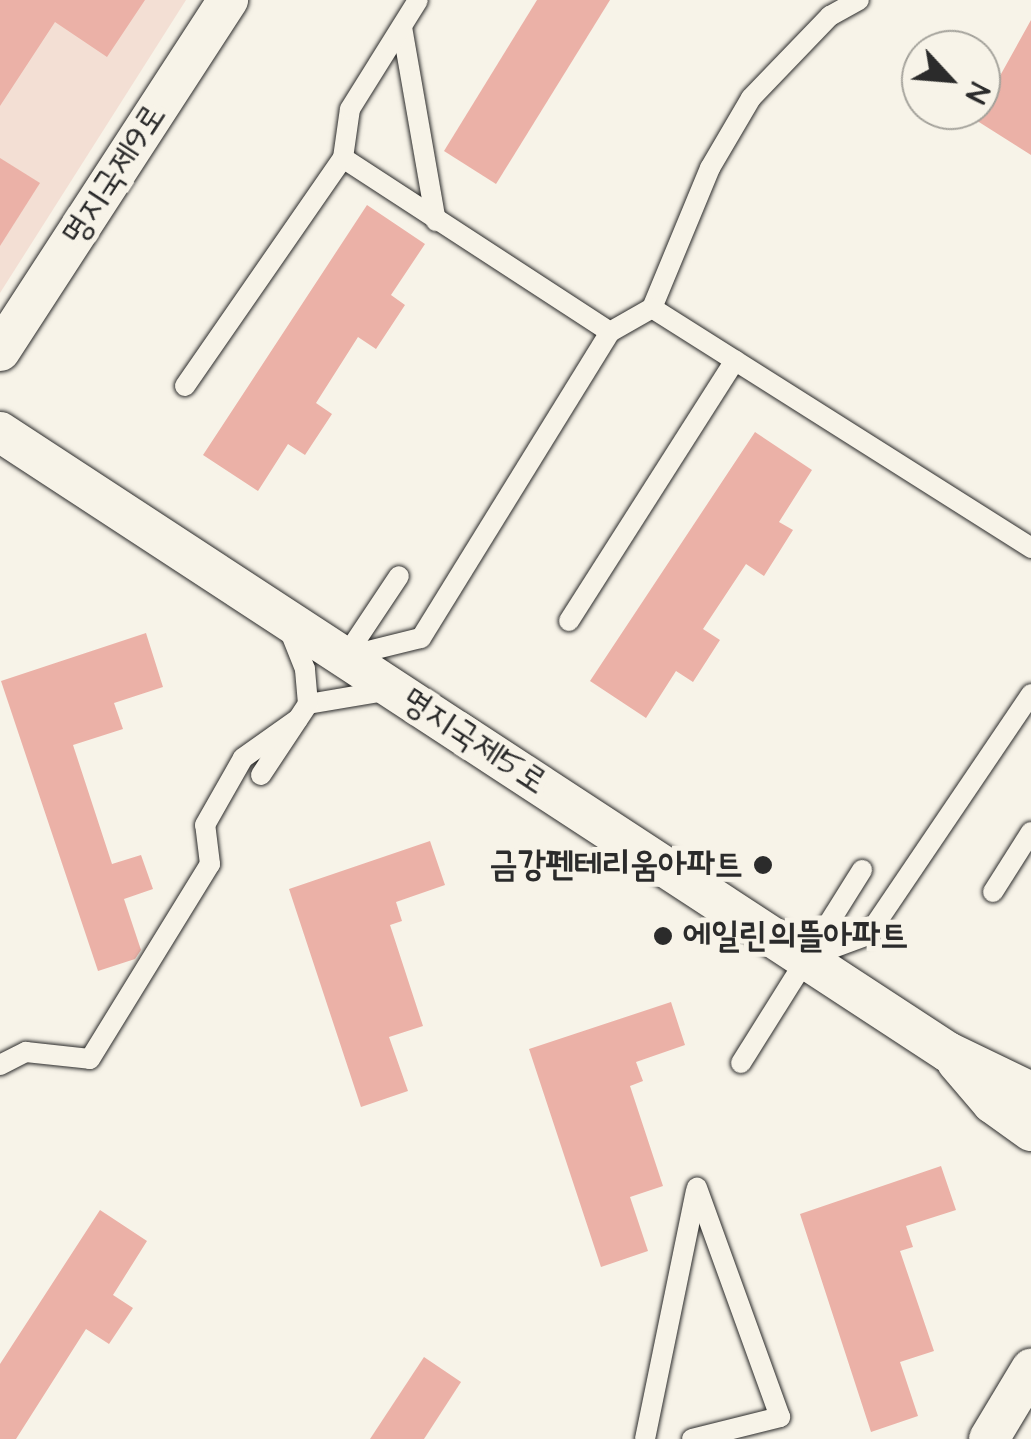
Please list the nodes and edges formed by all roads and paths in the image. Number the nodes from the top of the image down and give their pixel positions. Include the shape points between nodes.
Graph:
1 (228, 0) edge
2 (418, 0) edge
3 (859, 0) edge
4 (402, 27) junction
5 (343, 158) junction
6 (436, 221) junction
7 (652, 308) junction
8 (610, 332) junction
9 (0, 351) edge
10 (735, 360) junction
11 (185, 386) dead end
12 (0, 432) edge
13 (1031, 548) edge
14 (398, 576) dead end
15 (285, 617) junction
16 (568, 621) dead end
17 (345, 657) junction
18 (398, 692) junction
19 (1031, 694) edge
20 (303, 712) junction
21 (261, 775) dead end
22 (1031, 832) edge
23 (862, 870) dead end
24 (993, 892) dead end
25 (806, 958) junction
26 (948, 1052) junction
27 (741, 1063) dead end
28 (0, 1064) edge
29 (1031, 1092) edge
30 (1031, 1131) edge
31 (1031, 1370) edge
32 (645, 1439) edge
33 (692, 1439) edge
34 (990, 1439) edge

1 - 9 street, 명지국제9로
2 - 4 lane
3 - 7 lane via 830,16 751,98 710,168
4 - 5 lane via 350,108
4 - 6 lane
5 - 6 lane
5 - 11 lane
6 - 8 lane
7 - 8 lane
7 - 10 lane
8 - 17 lane via 421,638
10 - 13 lane
10 - 16 lane
12 - 15 street, 명지국제5로
14 - 17 lane
15 - 17 street, 명지국제5로
15 - 20 lane via 306,669
17 - 18 street, 명지국제5로
18 - 20 lane via 361,691
18 - 25 street, 명지국제5로
19 - 25 lane via 868,935
20 - 21 lane
20 - 28 lane via 243,758 205,825 210,864 90,1059 26,1052
22 - 24 lane
23 - 25 lane
25 - 26 street, 명지국제5로
25 - 27 lane
26 - 29 street
26 - 30 street via 992,1103
31 - 34 street
32 - 33 lane via 697,1188 780,1418

